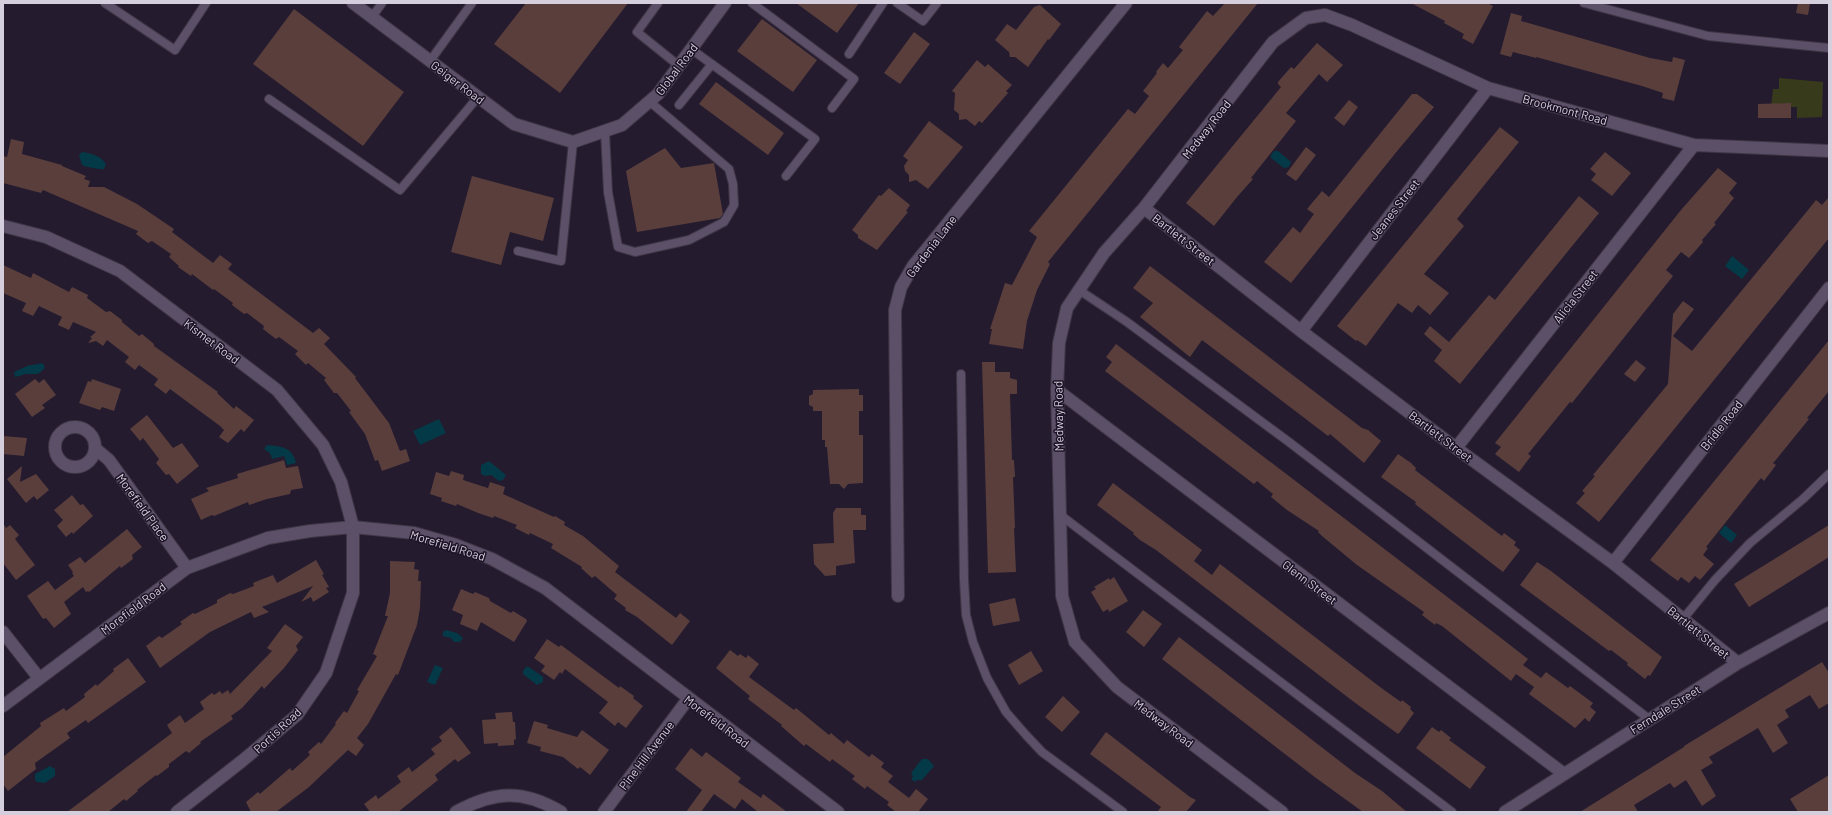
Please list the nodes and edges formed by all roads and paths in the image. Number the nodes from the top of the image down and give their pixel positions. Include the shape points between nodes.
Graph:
1 (105, 3) edge
2 (206, 3) edge
3 (353, 3) edge
4 (382, 3) edge
5 (472, 3) edge
6 (658, 3) edge
7 (725, 3) edge
8 (752, 3) edge
9 (883, 3) edge
10 (897, 3) edge
11 (937, 3) edge
12 (1126, 3) edge
13 (1584, 3) edge
14 (1315, 16) joint
15 (372, 17) junction
16 (1829, 48) edge
17 (691, 49) junction
18 (849, 54) dead end
19 (430, 61) junction
20 (712, 64) junction
21 (678, 66) junction
22 (1488, 88) junction
23 (478, 98) junction
24 (269, 100) dead end
25 (649, 101) junction
26 (679, 105) dead end
27 (832, 108) dead end
28 (605, 131) junction
29 (573, 142) junction
30 (1694, 145) junction
31 (1829, 151) edge
32 (786, 176) dead end
33 (1144, 208) junction
34 (3, 226) edge
35 (518, 251) dead end
36 (1829, 288) edge
37 (1079, 290) junction
38 (1301, 330) junction
39 (961, 374) dead end
40 (1056, 390) junction
41 (1456, 448) junction
42 (96, 449) dead end
43 (1829, 474) edge
44 (1059, 514) junction
45 (353, 527) junction
46 (1613, 563) junction
47 (187, 568) junction
48 (898, 596) dead end
49 (1829, 614) edge
50 (1684, 619) junction
51 (3, 632) edge
52 (1738, 663) junction
53 (39, 678) junction
54 (688, 699) junction
55 (3, 706) edge
56 (1649, 719) junction
57 (1564, 774) junction
58 (177, 812) edge
59 (456, 812) edge
60 (561, 812) edge
61 (604, 812) edge
62 (838, 812) edge
63 (1124, 812) edge
64 (1282, 812) edge
65 (1452, 812) edge
66 (1505, 812) edge

1 - 2 lane via 175,50
3 - 15 street, Geiger Road
4 - 15 lane
5 - 19 lane
6 - 21 lane via 637,32
7 - 17 street, Global Road
8 - 27 lane via 854,79
9 - 18 lane
10 - 11 lane via 923,21
12 - 48 street, Gardenia Lane via 913,266 901,287 896,310
13 - 16 lane via 1708,36
14 - 22 street, Brookmont Road via 1325,15 1352,25
14 - 33 street, Medway Road via 1306,18 1273,42
15 - 19 street, Geiger Road
17 - 20 lane
17 - 21 street, Global Road
19 - 23 street, Geiger Road
20 - 26 lane
20 - 32 lane via 816,139
21 - 25 street, Global Road via 658,94
22 - 30 street, Brookmont Road
22 - 38 street, Jeanes Street
23 - 24 lane via 400,190
23 - 29 street, Geiger Road via 514,124
25 - 28 street, Global Road via 622,125
25 - 28 lane via 729,169 734,205 724,222 689,240 635,252 618,247 608,192
28 - 29 street, Global Road
29 - 35 lane via 561,261
30 - 31 street, Brookmont Road
30 - 41 street, Alicia Street
33 - 37 street, Medway Road via 1104,253
33 - 38 street, Bartlett Street
34 - 45 street, Kismet Road via 46,237 120,271 277,390 323,445 341,482
36 - 46 street, Bridle Road
37 - 40 street, Medway Road via 1067,308 1059,343
37 - 56 lane via 1127,322 1289,442
38 - 41 street, Bartlett Street
39 - 63 lane via 964,580 966,615 973,642 987,678 1006,712 1026,735 1042,752
40 - 44 street, Medway Road
40 - 57 street, Glenn Street
41 - 46 street, Bartlett Street
42 - 47 street, Morefield Place via 109,460
43 - 50 lane via 1750,543 1714,580
44 - 64 street, Medway Road via 1062,596 1075,642 1117,687
44 - 65 lane
45 - 47 street, Morefield Road via 268,538
45 - 54 street, Morefield Road via 414,533 492,559 545,588
45 - 58 street, Portis Road via 353,593 326,673 297,715
46 - 50 street, Bartlett Street
47 - 53 street, Morefield Road
49 - 52 street, Ferndale Street
50 - 52 street, Bartlett Street
51 - 53 street
52 - 56 street, Ferndale Street
53 - 55 street, Morefield Road
54 - 61 street, Pine Hill Avenue
54 - 62 street, Morefield Road
56 - 57 street, Ferndale Street
57 - 66 street, Ferndale Street
59 - 60 street via 496,795 521,796 544,802

